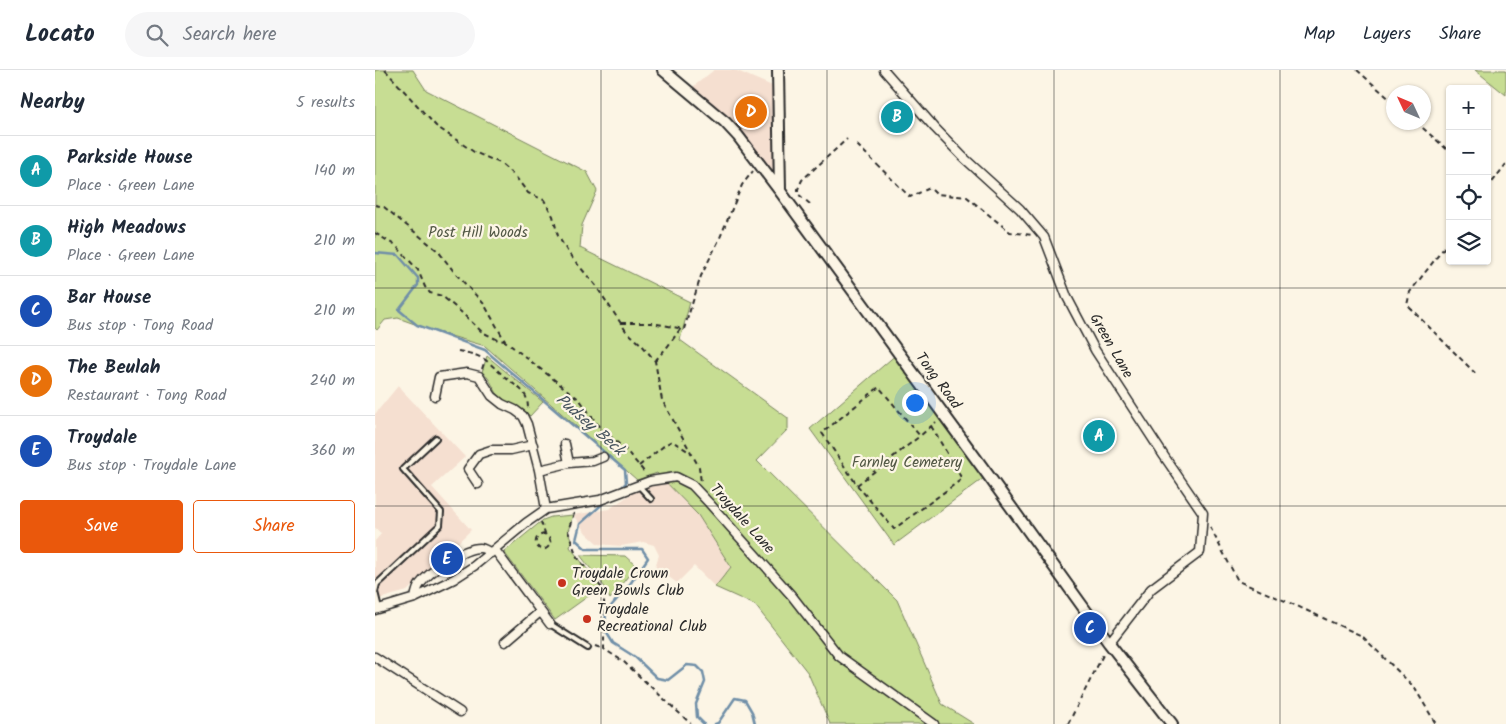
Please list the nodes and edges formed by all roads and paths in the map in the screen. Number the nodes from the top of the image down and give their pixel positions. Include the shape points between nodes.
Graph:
1 (385, 70) edge
2 (663, 70) edge
3 (778, 70) edge
4 (884, 70) edge
5 (1357, 70) edge
6 (1386, 96) edge
7 (1425, 130) edge
8 (847, 139) dead end
9 (857, 145) dead end
10 (1446, 148) edge
11 (759, 164) junction
12 (1506, 164) edge
13 (1491, 183) edge
14 (780, 191) junction
15 (810, 204) dead end
16 (375, 205) edge
17 (375, 233) edge
18 (1044, 237) junction
19 (1446, 245) edge
20 (621, 323) junction
21 (681, 328) junction
22 (505, 341) junction
23 (457, 351) dead end
24 (655, 361) junction
25 (434, 370) dead end
26 (1475, 373) dead end
27 (439, 377) junction
28 (435, 396) dead end
29 (523, 416) junction
30 (945, 416) junction
31 (931, 426) junction
32 (919, 436) junction
33 (435, 438) dead end
34 (565, 444) dead end
35 (533, 445) junction
36 (691, 453) junction
37 (603, 457) dead end
38 (569, 463) junction
39 (639, 466) junction
40 (539, 470) junction
41 (647, 474) dead end
42 (478, 484) dead end
43 (857, 485) junction
44 (635, 486) junction
45 (701, 494) junction
46 (651, 499) dead end
47 (576, 504) junction
48 (542, 511) junction
49 (1203, 513) junction
50 (545, 534) junction
51 (493, 552) junction
52 (415, 598) junction
53 (377, 609) edge
54 (541, 612) junction
55 (549, 624) joint
56 (505, 642) dead end
57 (1109, 643) junction
58 (587, 648) joint
59 (604, 648) junction
60 (375, 657) edge
61 (460, 712) dead end
62 (691, 724) edge
63 (934, 724) edge
64 (1068, 724) edge
65 (1172, 724) edge
66 (1436, 724) edge

1 - 20 path via 436,126 474,152 500,163 528,193 544,200 569,254
2 - 11 street, Tong Road via 725,122
3 - 14 street
4 - 18 street, Green Lane via 935,128 1020,209
5 - 6 path
7 - 10 path
8 - 15 path via 802,180 798,194
9 - 18 path via 910,197 930,188 936,194 967,197 1010,232
11 - 14 street, Tong Road
11 - 21 path via 742,186 701,276 685,329
12 - 13 path
14 - 30 street, Tong Road
16 - 22 path via 385,207 438,250 484,304
17 - 22 path via 396,246 418,270 430,293 442,296 482,332
18 - 49 street, Green Lane via 1067,297 1095,350
19 - 26 path via 1410,292 1407,306
20 - 21 path via 652,323
20 - 24 path
21 - 24 path
22 - 39 path via 580,400 601,428
23 - 29 path via 483,357 507,380 521,388 528,401 528,412
24 - 36 path via 662,400
25 - 27 street
27 - 28 street
27 - 29 street via 479,376 493,396
29 - 35 street
30 - 31 path
30 - 57 street, Tong Road
31 - 32 path
31 - 43 path via 962,479 894,529
32 - 43 path
32 - 43 path via 879,387 822,433
33 - 53 lane via 403,469 441,512 440,525 377,584
34 - 38 street
35 - 40 street
35 - 42 street via 479,454 468,469
36 - 39 path via 672,441
36 - 45 path via 699,466
37 - 38 street
38 - 40 street
39 - 41 path
40 - 48 street
44 - 45 street, Troydale Lane via 677,477
44 - 46 lane
44 - 47 street, Troydale Lane via 599,500
45 - 63 street, Troydale Lane via 792,596 839,656
47 - 48 street, Troydale Lane
47 - 59 path via 568,531 577,556 601,587 604,596
48 - 50 path
48 - 51 street
49 - 57 street via 1200,552 1151,589
49 - 66 path via 1238,581 1362,636 1414,687
50 - 50 path via 536,538 537,547 541,549 546,549 551,541
51 - 52 street via 454,579
51 - 52 street via 482,548 468,550 431,573 418,586
51 - 54 street
52 - 53 street
54 - 55 street
54 - 56 street
55 - 58 lane
57 - 64 path
57 - 65 street, Tong Road
58 - 59 path
59 - 62 path via 624,662
60 - 61 street

